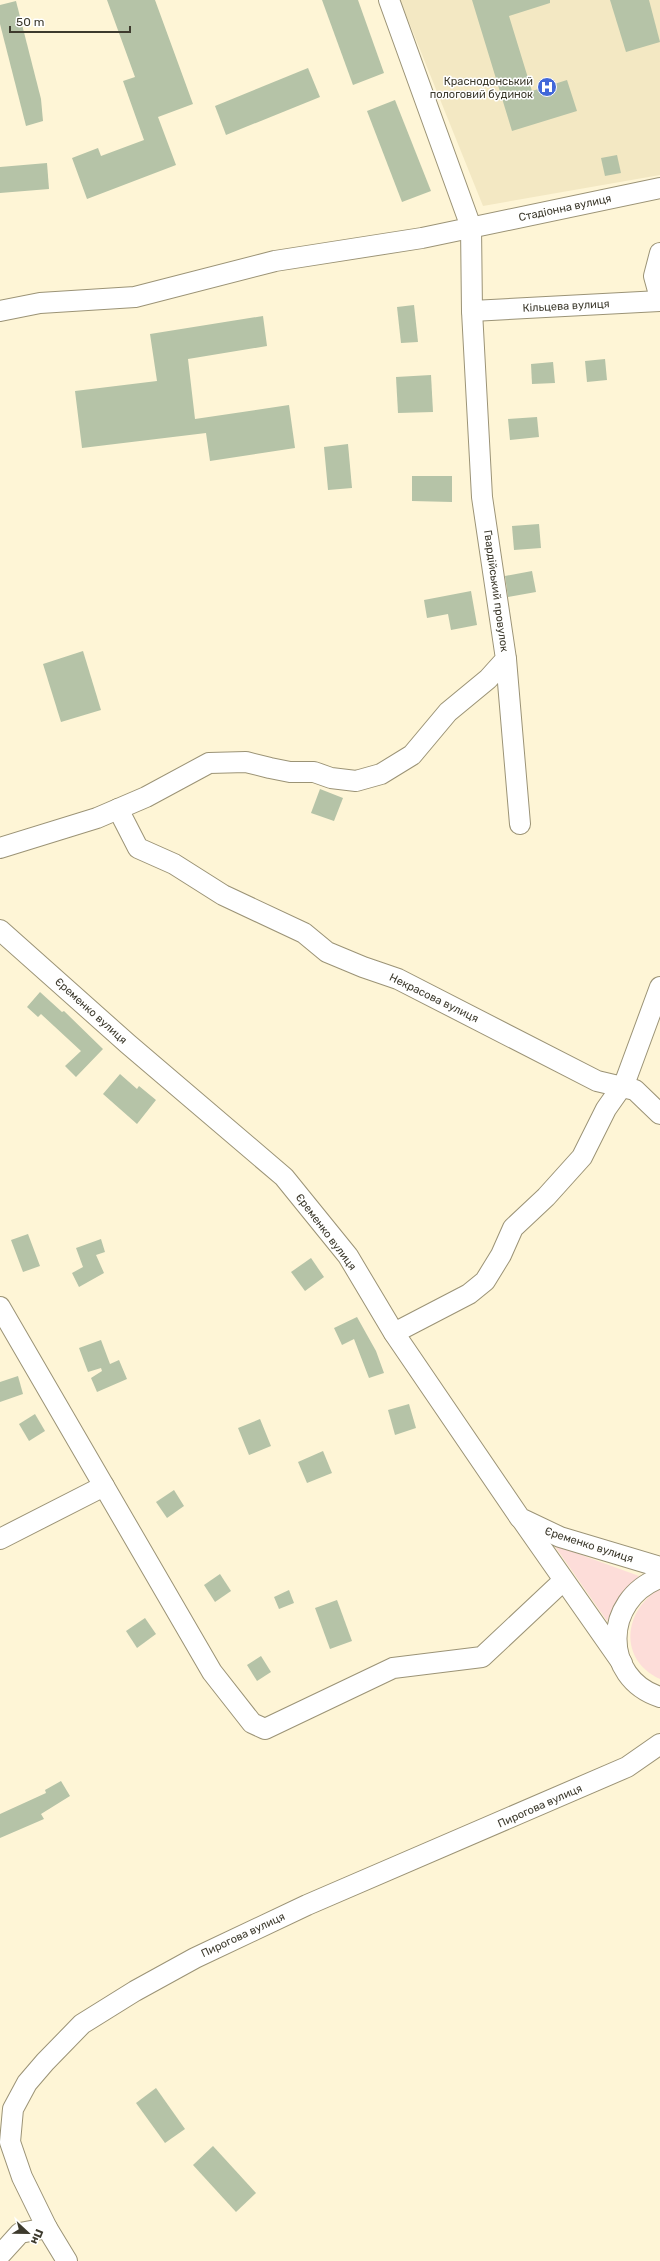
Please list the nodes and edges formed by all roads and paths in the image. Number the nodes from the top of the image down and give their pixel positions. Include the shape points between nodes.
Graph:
1 (389, 0) edge
2 (660, 188) edge
3 (471, 227) junction
4 (660, 253) edge
5 (660, 299) edge
6 (0, 311) edge
7 (472, 311) junction
8 (506, 659) junction
9 (118, 809) junction
10 (520, 824) dead end
11 (0, 848) edge
12 (0, 930) edge
13 (660, 987) edge
14 (622, 1087) junction
15 (660, 1114) edge
16 (0, 1307) edge
17 (394, 1334) junction
18 (104, 1486) junction
19 (520, 1518) junction
20 (0, 1539) edge
21 (660, 1567) edge
22 (660, 1578) edge
23 (563, 1581) junction
24 (622, 1663) junction
25 (652, 1693) edge
26 (660, 1704) edge
27 (660, 1744) edge
28 (48, 2228) junction
29 (0, 2255) edge
30 (67, 2261) edge

1 - 3 street, Гвардійський провулок
2 - 3 street, Стадіонна вулиця
3 - 6 street, Стадіонна вулиця via 422,238 275,261 135,297 40,304
3 - 7 street, Гвардійський провулок
4 - 5 street via 654,276
5 - 7 street, Кільцева вулиця
7 - 8 street, Гвардійський провулок via 482,496
8 - 9 street, Гвардійський провулок via 488,680 448,712 412,756 381,774 356,781 332,778 314,772 290,772 246,762 209,763
8 - 10 street
9 - 11 street, Гвардійський провулок
9 - 14 street, Некрасова вулиця via 138,848 174,864 223,896 304,933 327,952 398,979 597,1081
12 - 17 street, Єременко вулиця via 128,1044 284,1177 348,1256
13 - 14 street
14 - 15 street, Некрасова вулиця via 635,1090
14 - 17 street via 606,1110 582,1157 546,1197 512,1228 501,1255 485,1281 468,1294
16 - 18 street
17 - 19 street, Єременко вулиця
18 - 20 street
18 - 23 street via 212,1672 252,1723 265,1729 393,1668 482,1657
19 - 21 street, Єременко вулиця via 560,1537
19 - 23 street
22 - 24 street via 633,1595 620,1616 616,1639
23 - 24 street
24 - 25 street via 634,1682
25 - 26 street
27 - 28 street, Пирогова вулиця via 627,1767 307,1905 195,1958 82,2024 27,2083 13,2109 10,2142 22,2177
28 - 29 street via 20,2233
28 - 30 street, Пирогова вулиця

